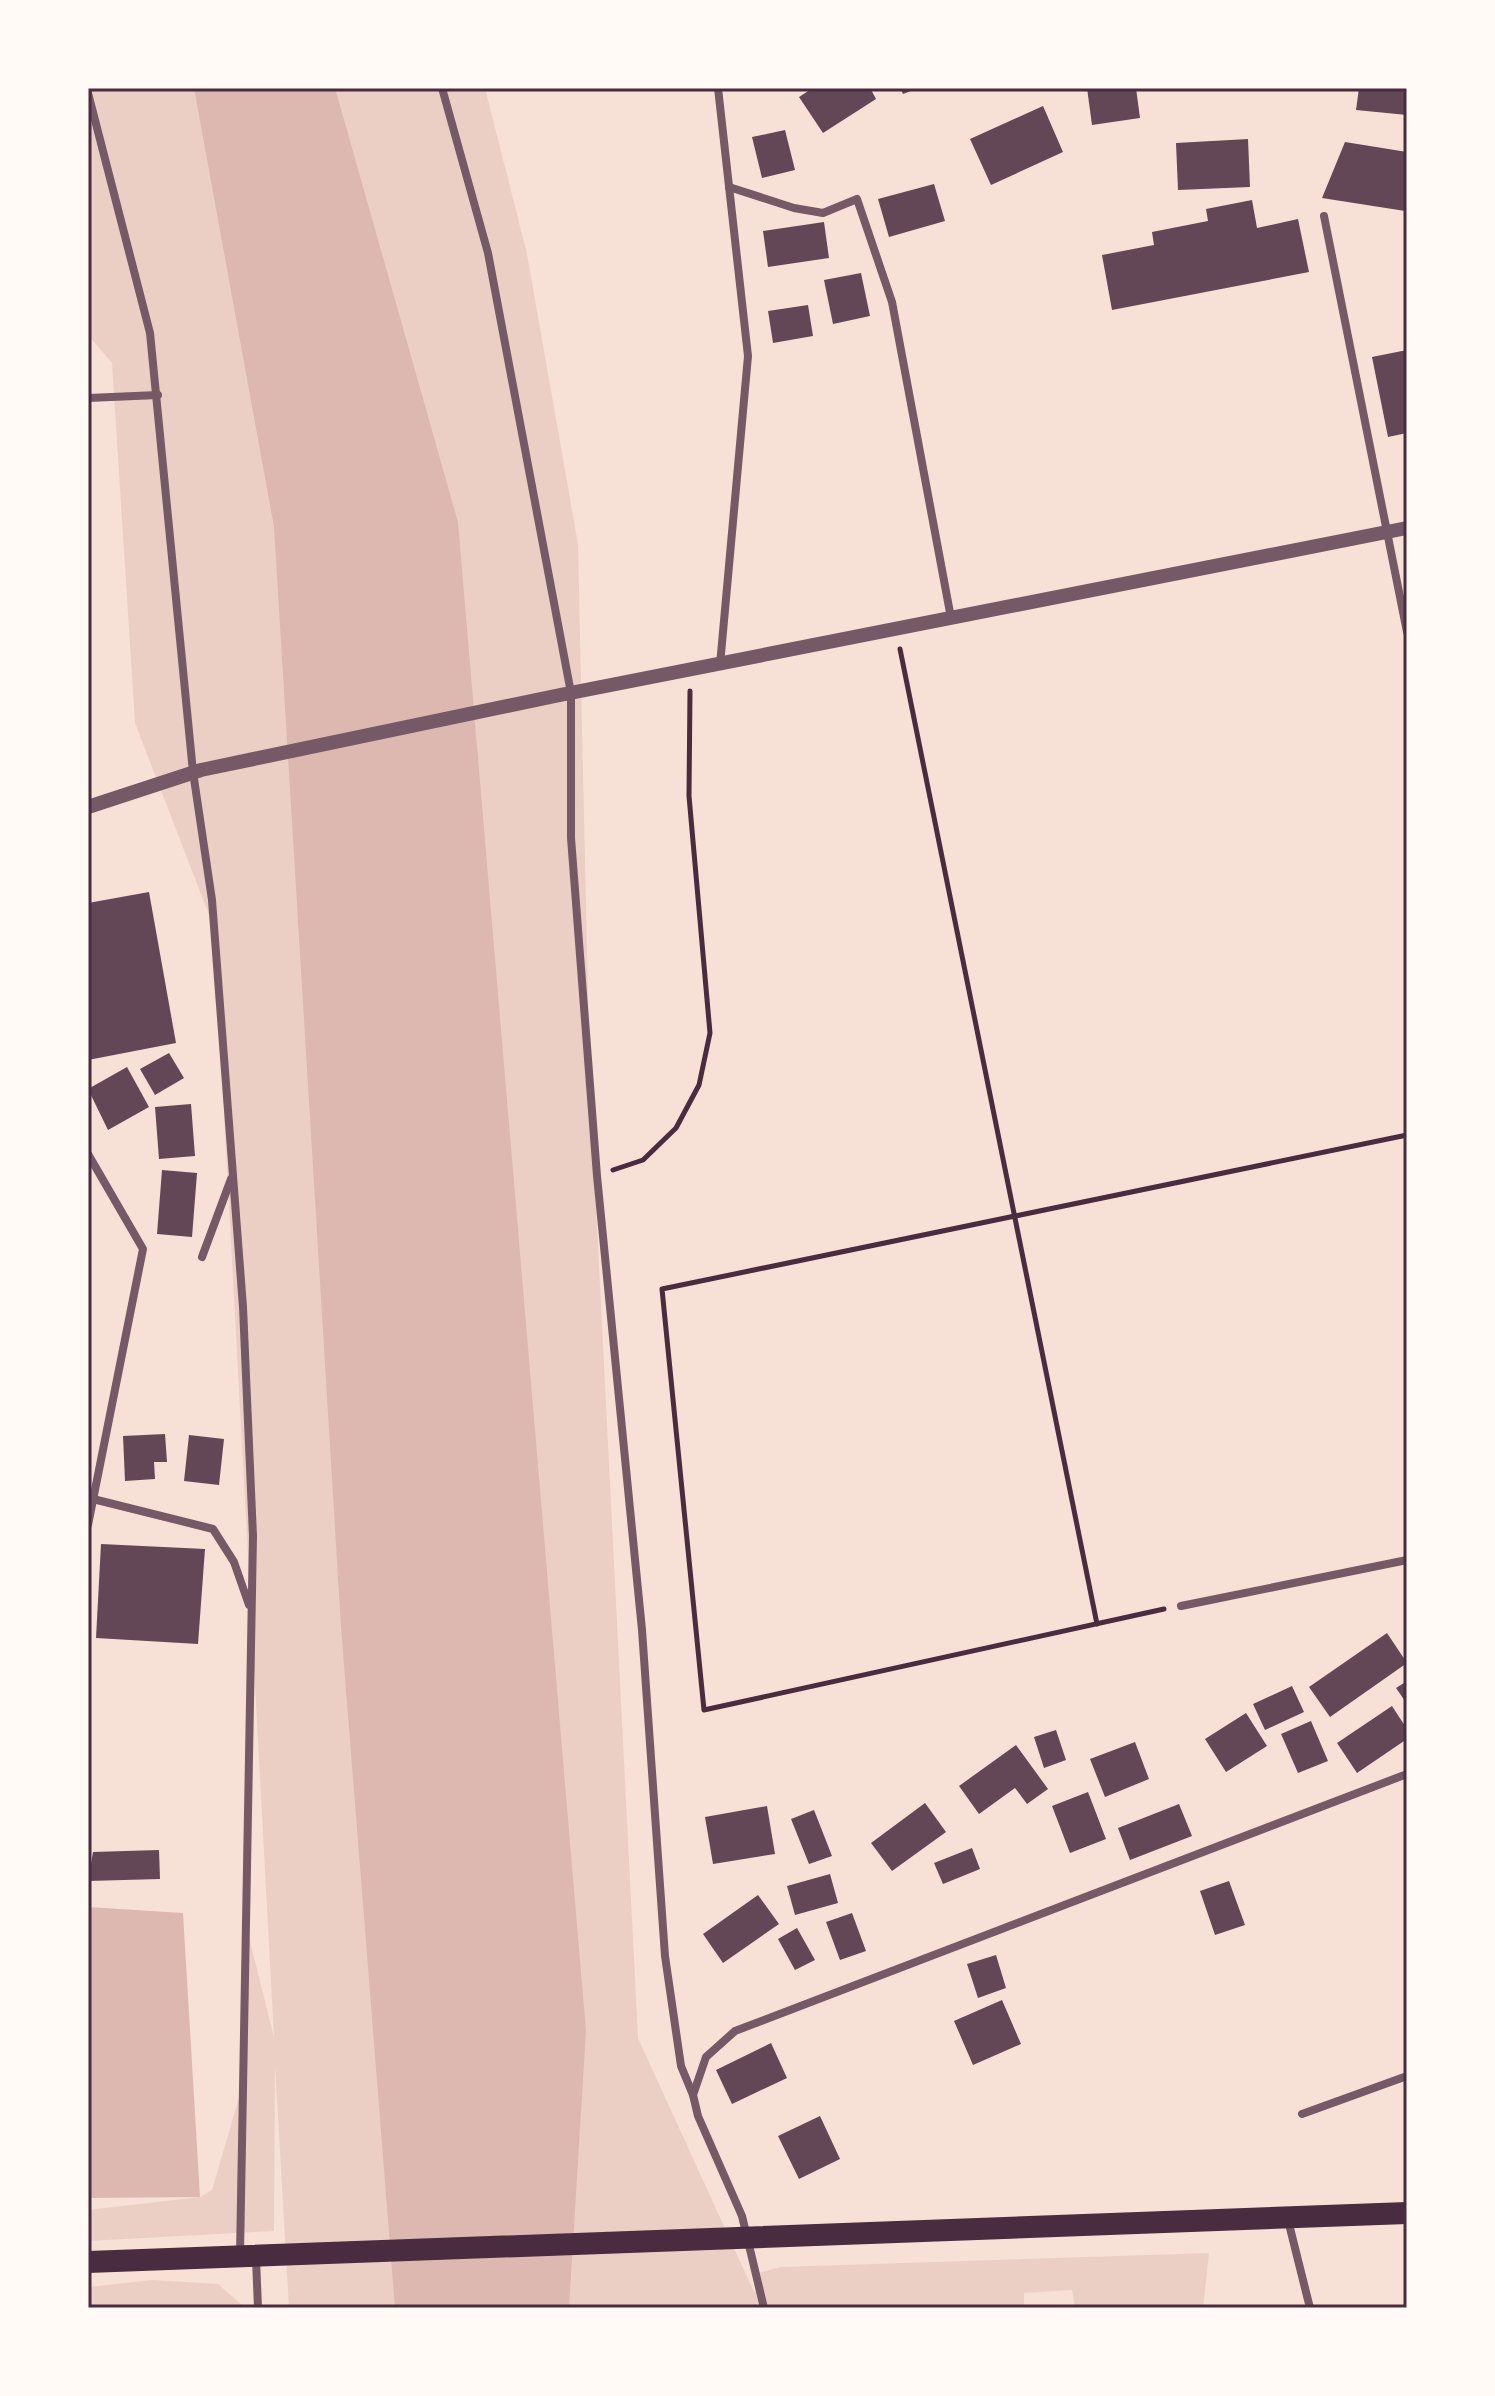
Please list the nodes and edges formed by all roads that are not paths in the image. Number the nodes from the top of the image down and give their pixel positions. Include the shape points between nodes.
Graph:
1 (442, 88) edge
2 (718, 88) edge
3 (88, 93) edge
4 (729, 187) junction
5 (1324, 216) dead end
6 (158, 395) junction
7 (88, 398) edge
8 (1407, 528) edge
9 (1387, 532) junction
10 (951, 619) junction
11 (1407, 632) edge
12 (719, 666) junction
13 (565, 694) junction
14 (197, 771) junction
15 (88, 807) edge
16 (88, 1154) edge
17 (233, 1175) junction
18 (202, 1257) dead end
19 (93, 1499) junction
20 (88, 1525) edge
21 (1407, 1560) edge
22 (1181, 1606) road end
23 (252, 1613) junction
24 (1407, 1774) edge
25 (1407, 2076) edge
26 (693, 2095) junction
27 (1302, 2114) dead end
28 (1407, 2213) edge
29 (1288, 2219) junction
30 (746, 2238) junction
31 (256, 2254) junction
32 (88, 2262) edge
33 (258, 2308) edge
34 (764, 2308) edge
35 (1310, 2308) edge

1 - 13 street via 488,253
2 - 4 street
3 - 6 street via 150,333
4 - 10 street via 823,213 857,199 892,302
4 - 12 street via 748,356
5 - 9 street
6 - 7 street
6 - 14 street
8 - 9 street
9 - 10 street
9 - 11 street
10 - 12 street
12 - 13 street
13 - 14 street
13 - 26 street via 597,1176 642,1630 665,1956 681,2066
14 - 15 street
14 - 17 street
16 - 19 street via 143,1249
17 - 18 street
17 - 23 street via 251,1475
19 - 20 street
19 - 23 street via 213,1529 234,1562
21 - 22 street
23 - 31 street
24 - 26 street via 735,2031 706,2057
25 - 27 street
26 - 30 street
28 - 29 highway
29 - 30 highway
29 - 35 street
30 - 31 highway
30 - 34 street
31 - 32 highway
31 - 33 street

